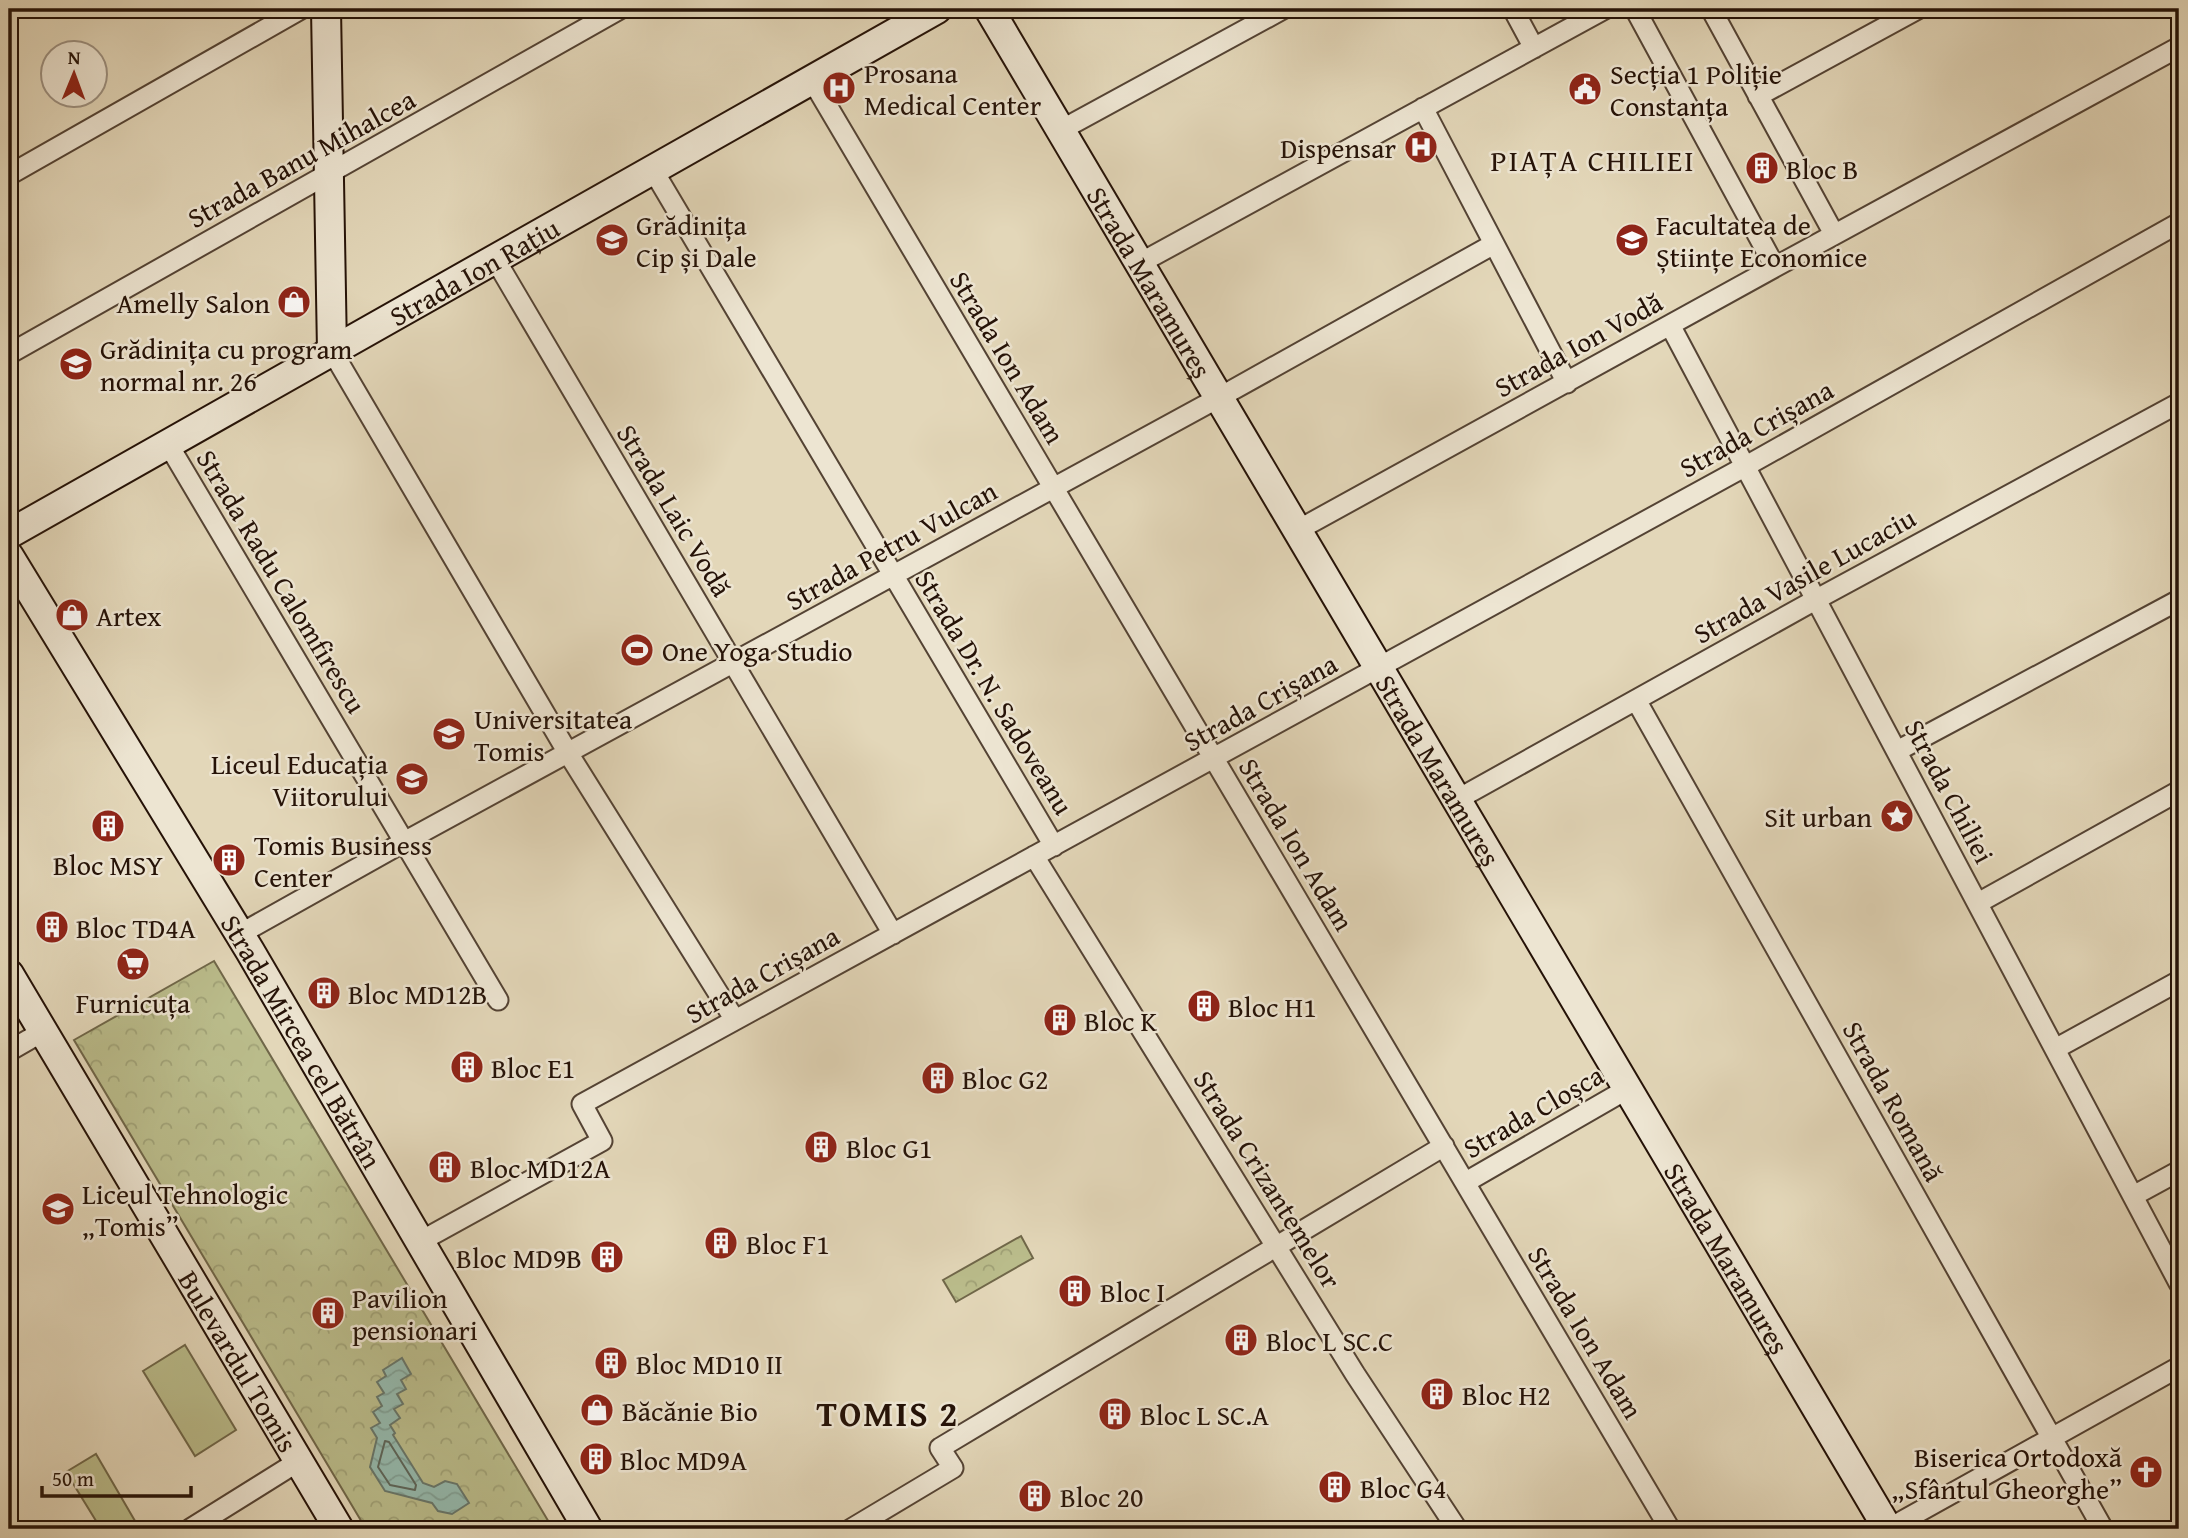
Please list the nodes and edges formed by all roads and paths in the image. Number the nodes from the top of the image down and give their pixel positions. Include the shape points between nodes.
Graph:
1 (301, 9) edge
2 (326, 9) edge
3 (620, 9) edge
4 (937, 9) edge
5 (989, 9) edge
6 (1283, 9) edge
7 (1513, 9) edge
8 (1605, 9) edge
9 (1635, 9) edge
10 (1711, 9) edge
11 (1918, 9) edge
12 (2179, 47) edge
13 (1534, 48) junction
14 (812, 80) junction
15 (1758, 96) junction
16 (1423, 108) junction
17 (1061, 130) junction
18 (653, 170) junction
19 (9, 175) edge
20 (329, 175) junction
21 (2179, 223) edge
22 (1835, 234) junction
23 (1493, 244) junction
24 (495, 259) junction
25 (1140, 263) junction
26 (1775, 267) junction
27 (1670, 325) junction
28 (332, 351) junction
29 (9, 354) edge
30 (1567, 383) junction
31 (1220, 397) junction
32 (2179, 403) edge
33 (168, 444) junction
34 (1746, 466) junction
35 (1054, 489) junction
36 (1298, 530) junction
37 (9, 534) edge
38 (9, 556) edge
39 (894, 576) junction
40 (1817, 599) junction
41 (2179, 600) edge
42 (733, 663) junction
43 (1380, 668) junction
44 (1636, 700) junction
45 (1897, 751) junction
46 (568, 753) junction
47 (1214, 758) junction
48 (2179, 791) edge
49 (1458, 799) junction
50 (404, 842) junction
51 (1054, 846) junction
52 (1034, 856) junction
53 (1978, 902) junction
54 (240, 934) junction
55 (892, 934) junction
56 (9, 974) edge
57 (2179, 981) edge
58 (498, 1000) dead end
59 (735, 1020) junction
60 (42, 1032) junction
61 (2055, 1049) junction
62 (9, 1051) edge
63 (1629, 1088) junction
64 (1444, 1146) junction
65 (2179, 1171) edge
66 (1465, 1182) junction
67 (2133, 1196) junction
68 (421, 1241) junction
69 (1276, 1246) junction
70 (2179, 1283) edge
71 (2179, 1367) edge
72 (2052, 1439) junction
73 (299, 1461) junction
74 (190, 1529) edge
75 (339, 1529) edge
76 (588, 1529) edge
77 (851, 1529) edge
78 (1457, 1529) edge
79 (1670, 1529) edge
80 (1888, 1529) edge
81 (2103, 1529) edge

1 - 19 street
2 - 20 street
3 - 20 street, Strada Banu Mihalcea
4 - 14 street, Strada Ion Rațiu
5 - 17 street, Strada Maramureș
6 - 17 street
7 - 13 street
8 - 13 street
9 - 26 street
10 - 15 street
11 - 15 street
12 - 22 street, Strada Ion Vodă
13 - 16 street
14 - 18 street, Strada Ion Rațiu
14 - 35 street, Strada Ion Adam
15 - 22 street
16 - 23 street
16 - 25 street
17 - 25 street, Strada Maramureș
18 - 24 street, Strada Ion Rațiu
18 - 39 street, Strada Dr. N. Sadoveanu
20 - 28 street
20 - 29 street, Strada Banu Mihalcea
21 - 34 street, Strada Crișana
22 - 26 street, Strada Ion Vodă
23 - 30 street
23 - 31 street, Strada Petru Vulcan
24 - 28 street, Strada Ion Rațiu
24 - 42 street, Strada Laic Vodă
25 - 31 street, Strada Maramureș
26 - 27 street, Strada Ion Vodă
27 - 30 street, Strada Ion Vodă
27 - 34 street, Strada Chiliei
28 - 33 street, Strada Ion Rațiu
28 - 46 street
30 - 36 street, Strada Ion Vodă
31 - 35 street, Strada Petru Vulcan
31 - 36 street, Strada Maramureș
32 - 40 street, Strada Vasile Lucaciu
33 - 37 street, Strada Ion Rațiu
33 - 50 street, Strada Radu Calomfirescu
34 - 40 street, Strada Chiliei
34 - 43 street, Strada Crișana
35 - 39 street, Strada Petru Vulcan
35 - 47 street, Strada Ion Adam
36 - 43 street, Strada Maramureș
38 - 54 street, Strada Mircea cel Bătrân
39 - 42 street, Strada Petru Vulcan
39 - 51 street, Strada Dr. N. Sadoveanu
40 - 44 street, Strada Vasile Lucaciu
40 - 45 street, Strada Chiliei
41 - 45 street
42 - 46 street, Strada Petru Vulcan
42 - 55 street, Strada Laic Vodă
43 - 47 street, Strada Crișana
43 - 49 street, Strada Maramureș
44 - 49 street, Strada Vasile Lucaciu
44 - 72 street, Strada Romană
45 - 53 street, Strada Chiliei
46 - 50 street, Strada Petru Vulcan
46 - 59 street
47 - 51 street, Strada Crișana
47 - 64 street, Strada Ion Adam
48 - 53 street
49 - 63 street, Strada Maramureș
50 - 54 street, Strada Petru Vulcan
50 - 58 street, Strada Radu Calomfirescu
51 - 52 street, Strada Crișana
52 - 55 street, Strada Crișana
52 - 69 street, Strada Crizantemelor
53 - 61 street, Strada Chiliei
54 - 68 street, Strada Mircea cel Bătrân
55 - 59 street, Strada Crișana
56 - 60 street, Bulevardul Tomis
57 - 61 street
59 - 68 street, Strada Crișana via 582,1104 602,1141
60 - 62 street
60 - 73 street, Bulevardul Tomis
61 - 67 street, Strada Chiliei
63 - 66 street, Strada Cloșca
63 - 80 street, Strada Maramureș
64 - 66 street, Strada Ion Adam
64 - 69 street, Strada Cloșca
65 - 67 street
66 - 79 street, Strada Ion Adam
67 - 70 street, Strada Chiliei
68 - 76 street, Strada Mircea cel Bătrân
69 - 77 street, Strada Cloșca via 940,1448 953,1468
69 - 78 street, Strada Crizantemelor
71 - 72 street
72 - 80 street
72 - 81 street, Strada Romană
73 - 74 street
73 - 75 street, Bulevardul Tomis

